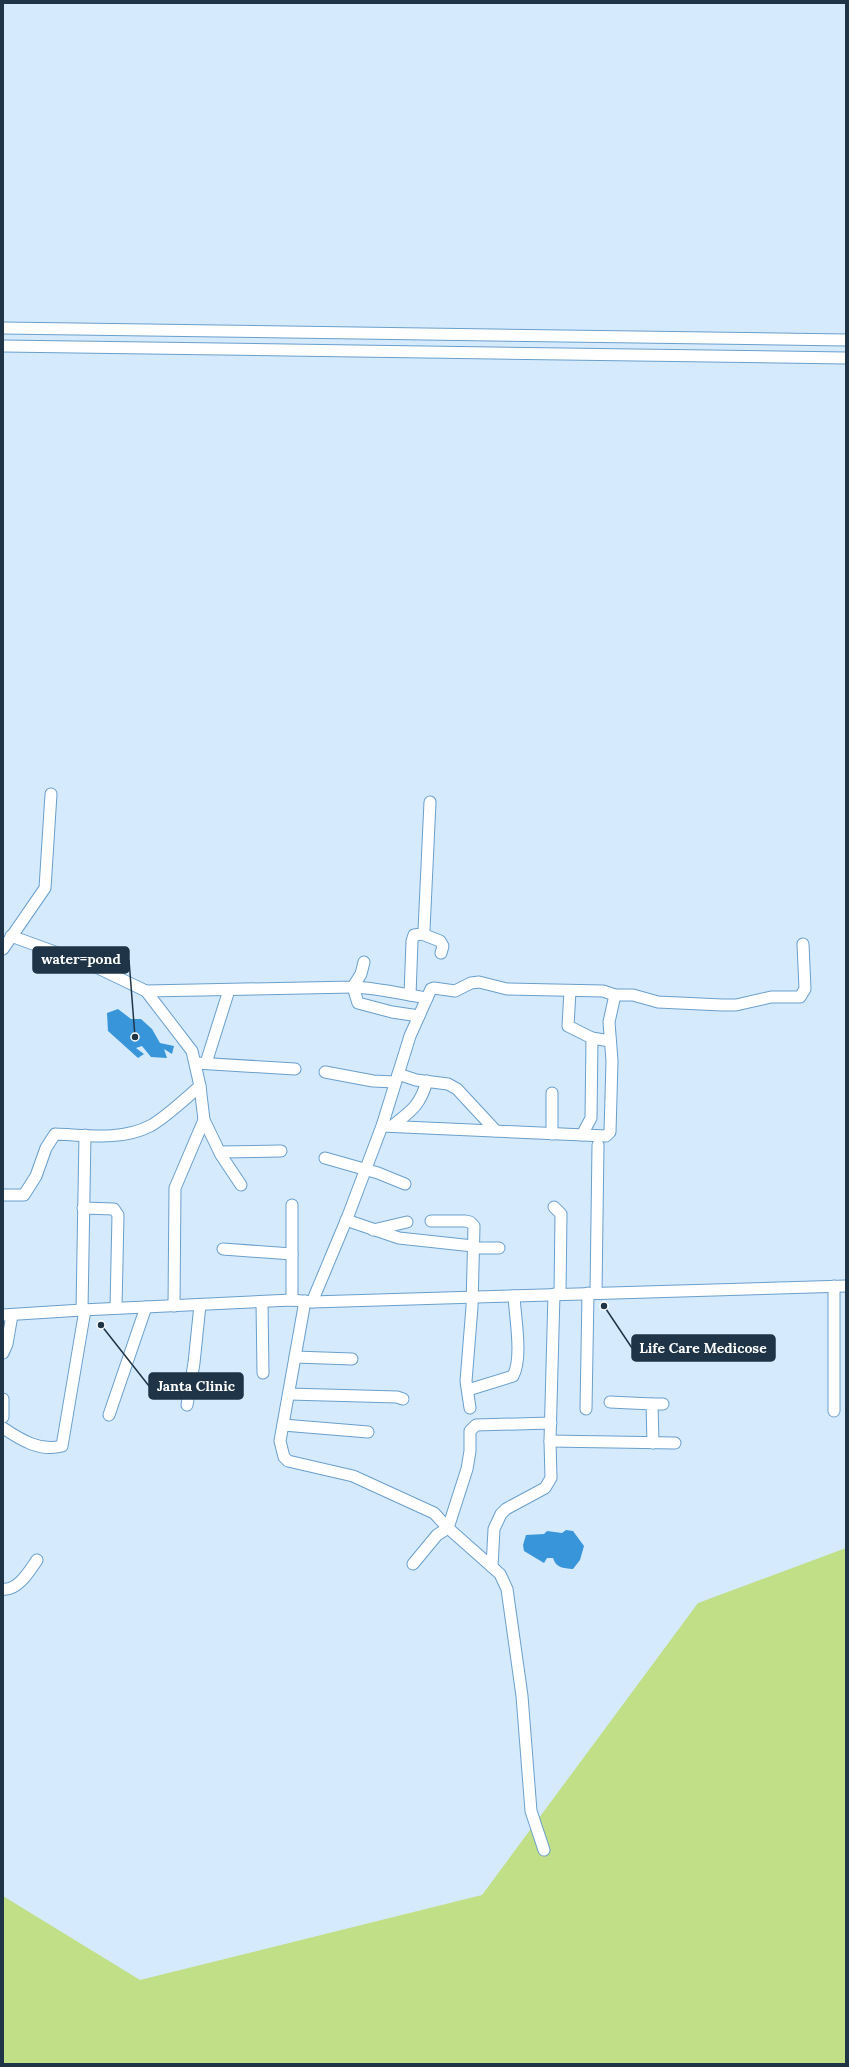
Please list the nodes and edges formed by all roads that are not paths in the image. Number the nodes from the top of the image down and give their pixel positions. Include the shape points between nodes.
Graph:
1 (3, 328) edge
2 (846, 340) edge
3 (3, 346) edge
4 (846, 358) edge
5 (51, 794) dead end
6 (430, 802) dead end
7 (422, 934) junction
8 (11, 936) junction
9 (803, 944) dead end
10 (3, 949) edge
11 (441, 954) dead end
12 (364, 962) dead end
13 (353, 987) junction
14 (229, 990) junction
15 (146, 991) junction
16 (570, 991) junction
17 (410, 995) junction
18 (615, 995) junction
19 (427, 998) junction
20 (419, 1016) junction
21 (592, 1038) junction
22 (610, 1041) junction
23 (201, 1063) junction
24 (295, 1069) dead end
25 (325, 1072) dead end
26 (396, 1078) junction
27 (427, 1081) junction
28 (200, 1086) junction
29 (552, 1093) dead end
30 (204, 1120) junction
31 (387, 1126) junction
32 (496, 1131) junction
33 (552, 1134) junction
34 (85, 1135) junction
35 (582, 1135) junction
36 (598, 1145) dead end
37 (280, 1151) dead end
38 (220, 1152) junction
39 (324, 1158) dead end
40 (366, 1169) junction
41 (405, 1184) dead end
42 (241, 1185) dead end
43 (3, 1195) edge
44 (292, 1205) dead end
45 (554, 1207) dead end
46 (83, 1208) junction
47 (346, 1220) junction
48 (431, 1221) dead end
49 (407, 1222) dead end
50 (372, 1230) junction
51 (473, 1247) junction
52 (499, 1248) dead end
53 (223, 1249) dead end
54 (292, 1254) junction
55 (834, 1286) junction
56 (846, 1286) edge
57 (592, 1293) junction
58 (557, 1294) junction
59 (514, 1296) junction
60 (472, 1297) junction
61 (292, 1300) junction
62 (262, 1302) junction
63 (309, 1302) junction
64 (200, 1305) junction
65 (174, 1306) junction
66 (146, 1307) junction
67 (116, 1308) junction
68 (83, 1310) junction
69 (8, 1315) edge
70 (3, 1352) edge
71 (295, 1357) junction
72 (352, 1359) dead end
73 (263, 1373) dead end
74 (468, 1390) junction
75 (289, 1394) junction
76 (3, 1399) edge
77 (403, 1399) dead end
78 (610, 1402) dead end
79 (187, 1405) dead end
80 (470, 1408) dead end
81 (586, 1409) dead end
82 (834, 1411) dead end
83 (108, 1415) dead end
84 (3, 1417) edge
85 (551, 1423) junction
86 (283, 1425) junction
87 (3, 1428) edge
88 (368, 1432) dead end
89 (550, 1441) junction
90 (653, 1443) junction
91 (675, 1443) dead end
92 (448, 1528) junction
93 (37, 1560) dead end
94 (413, 1564) dead end
95 (492, 1567) junction
96 (3, 1589) edge
97 (544, 1850) dead end

1 - 2 street
3 - 4 street
5 - 8 street via 45,888 27,917
6 - 7 street via 425,919
7 - 11 street via 440,941 443,946
7 - 17 street via 414,935 412,941
8 - 10 street
8 - 15 street via 96,967
9 - 18 street via 805,989 800,997 771,997 722,1006 658,1002 633,995
12 - 13 street via 361,974
13 - 14 street
13 - 17 street
13 - 20 street via 358,1003
14 - 15 street
14 - 23 street
15 - 23 street
16 - 18 street via 603,991
16 - 19 street via 508,989 479,982 455,991 434,988 429,991
16 - 21 street via 568,1026
17 - 19 street
18 - 22 street via 610,1017
19 - 20 street
20 - 26 street
21 - 22 street
21 - 35 street via 591,1118
22 - 35 street via 610,1132 606,1136
23 - 24 street
23 - 28 street
25 - 26 street via 373,1081
26 - 27 street
26 - 31 street
27 - 31 street via 420,1101 414,1109
27 - 32 street via 448,1084 457,1089
28 - 30 street
28 - 34 street via 146,1128 133,1133
29 - 33 street
30 - 38 street
30 - 65 street via 175,1188
31 - 32 street
31 - 40 street
32 - 33 street
33 - 35 street
34 - 43 street via 56,1134 46,1148 36,1176 24,1195
34 - 46 street
36 - 57 street
37 - 38 street
38 - 42 street
39 - 40 street
40 - 41 street
40 - 47 street
44 - 54 street
45 - 58 street via 561,1214
46 - 67 street via 109,1208 114,1209 118,1215
46 - 68 street
47 - 50 street
47 - 63 street
48 - 51 street via 470,1222 474,1226
49 - 50 street
50 - 51 street via 399,1238
51 - 52 street
51 - 60 street
53 - 54 street
54 - 61 street
55 - 56 street
55 - 57 street
55 - 82 street
57 - 58 street
57 - 81 street
58 - 59 street
58 - 85 street
59 - 60 street
59 - 74 street via 518,1360 516,1371 513,1376
60 - 63 street
60 - 74 street
61 - 62 street
61 - 63 street
62 - 64 street
62 - 73 street
63 - 71 street
64 - 65 street
64 - 79 street
65 - 66 street
66 - 67 street
66 - 83 street
67 - 68 street
68 - 69 street
68 - 87 street via 62,1446 52,1449 42,1447 16,1437
69 - 70 street via 7,1344
71 - 72 street
71 - 75 street
74 - 80 street
75 - 77 street
75 - 86 street
76 - 84 street
78 - 90 street via 658,1404
85 - 89 street
85 - 92 street via 472,1426 467,1469
86 - 88 street
86 - 92 street via 280,1441 284,1457 288,1461 353,1476 434,1513
89 - 90 street
89 - 95 street via 549,1484 506,1508 501,1514 494,1528
90 - 91 street
92 - 94 street via 437,1535
92 - 95 street
93 - 96 street via 15,1586
95 - 97 street via 504,1580 507,1589 522,1696 531,1811

